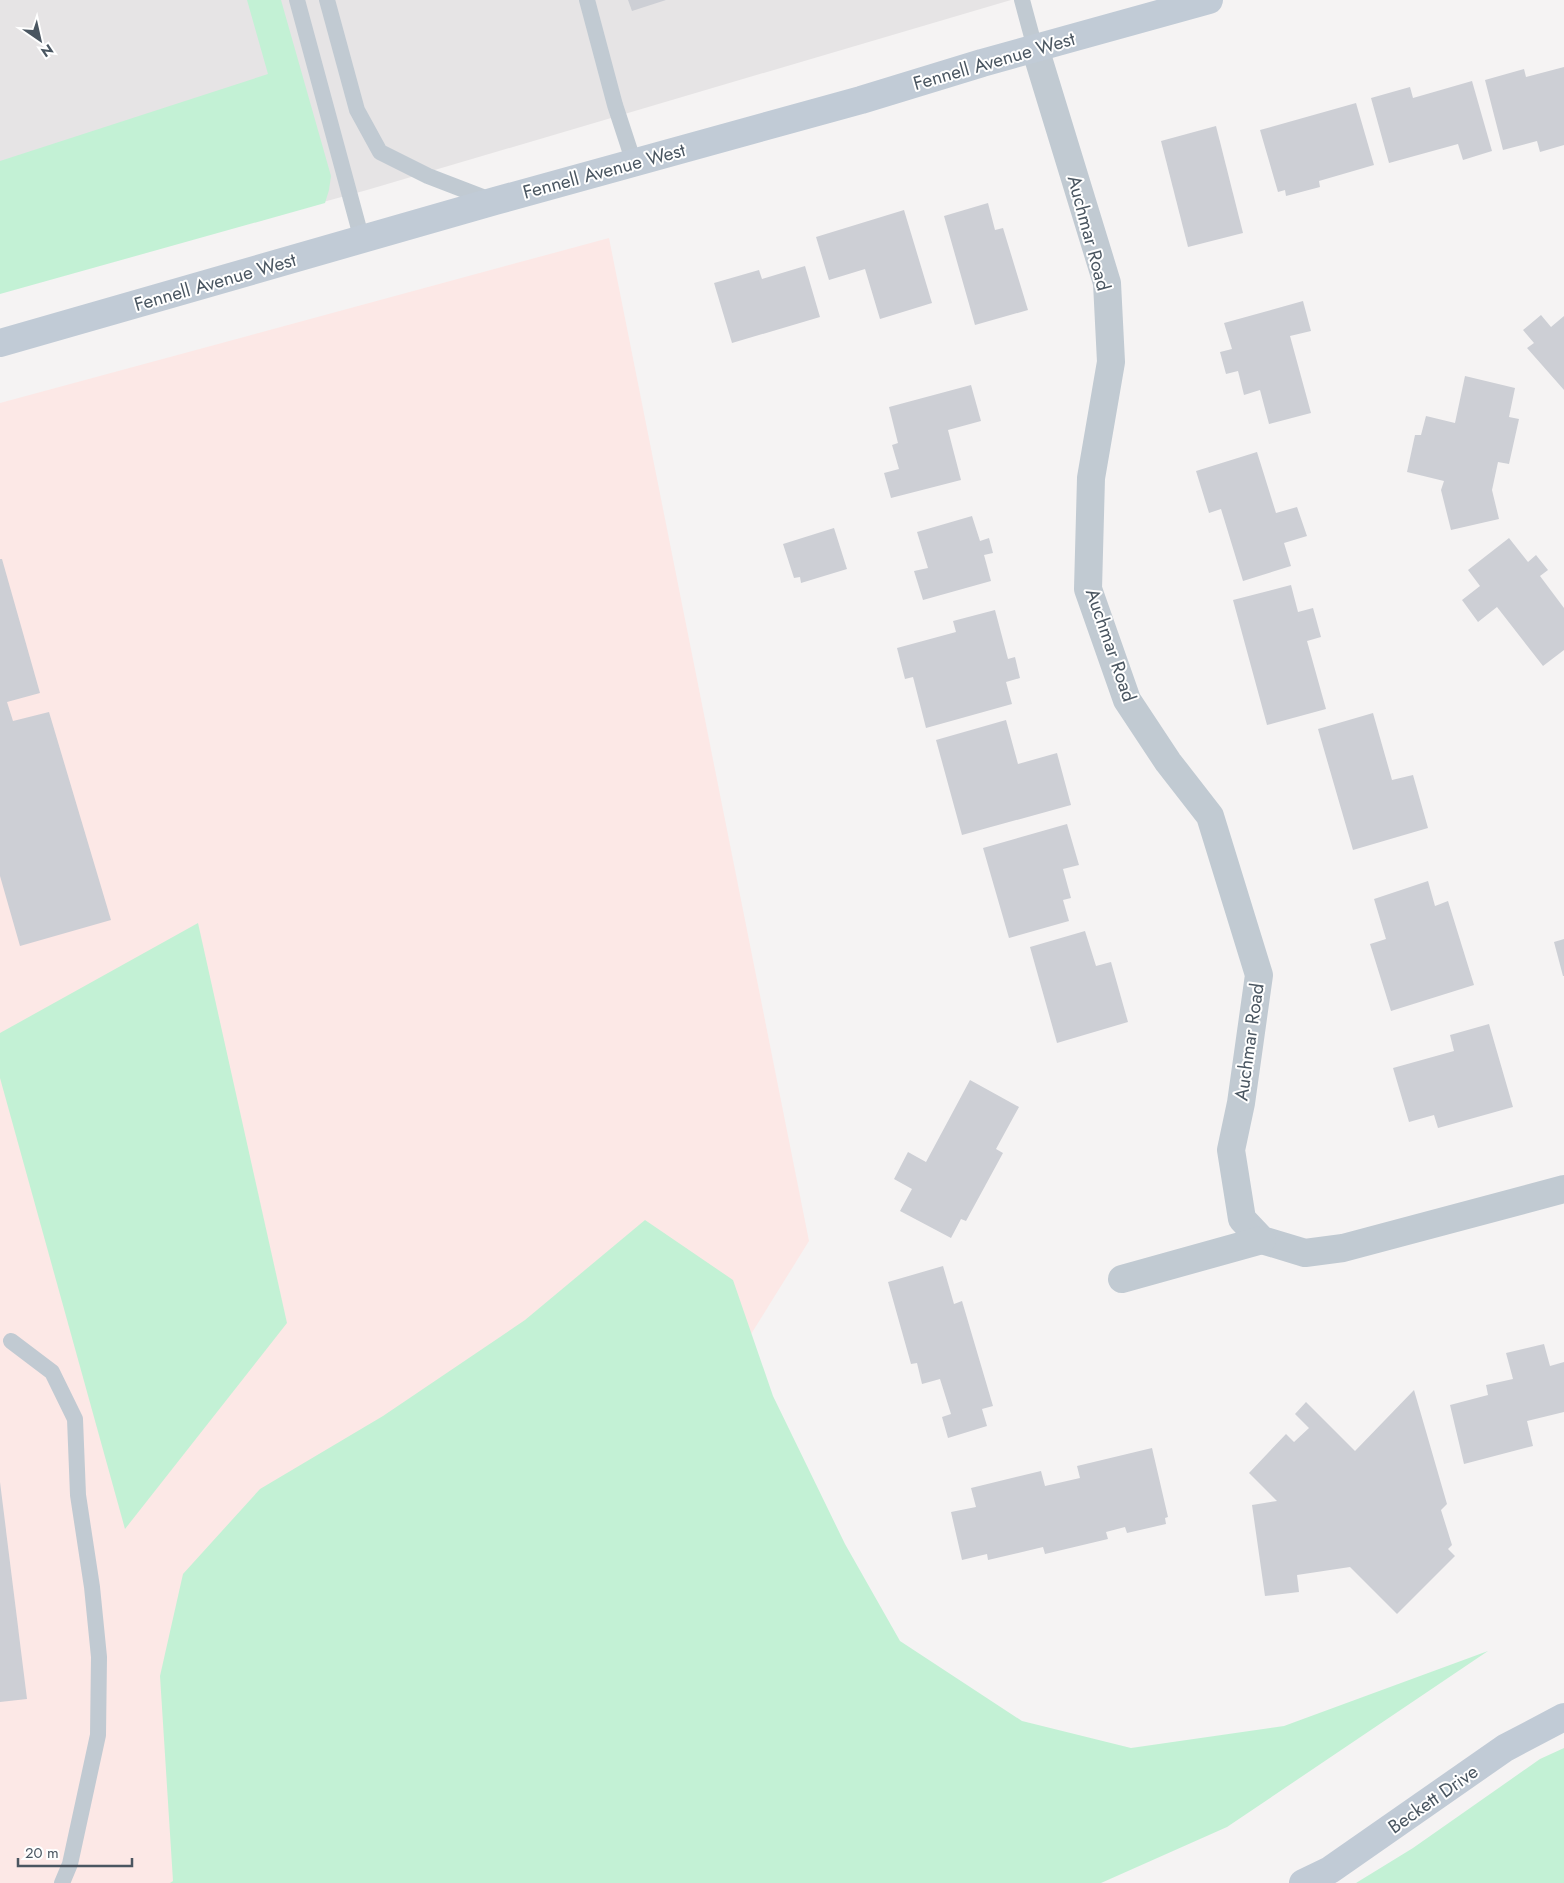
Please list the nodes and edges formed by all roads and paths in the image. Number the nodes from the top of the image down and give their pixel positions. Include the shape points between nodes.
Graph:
1 (297, 0) edge
2 (327, 0) edge
3 (586, 0) edge
4 (1022, 0) edge
5 (1209, 0) edge
6 (1035, 48) junction
7 (634, 163) junction
8 (495, 201) junction
9 (362, 240) junction
10 (0, 343) edge
11 (1564, 1188) edge
12 (1262, 1240) junction
13 (1122, 1279) dead end
14 (11, 1341) dead end
15 (1564, 1717) edge
16 (62, 1883) edge
17 (1303, 1883) edge

1 - 9 lane
2 - 8 lane via 357,110 380,152 428,176
3 - 7 lane
4 - 6 lane
5 - 6 main road, Fennell Avenue West
6 - 7 main road, Fennell Avenue West
6 - 12 street, Auchmar Road via 1107,283 1111,362 1091,478 1088,589 1127,700 1168,762 1210,816 1259,975 1231,1150 1242,1219
7 - 8 main road, Fennell Avenue West
8 - 9 main road, Fennell Avenue West
9 - 10 main road, Fennell Avenue West
11 - 12 street, Auchmar Road via 1343,1248 1305,1253
12 - 13 street
14 - 16 lane via 52,1372 75,1418 78,1495 99,1657 98,1735 70,1864
15 - 17 main road, Beckett Drive via 1506,1748 1330,1870

